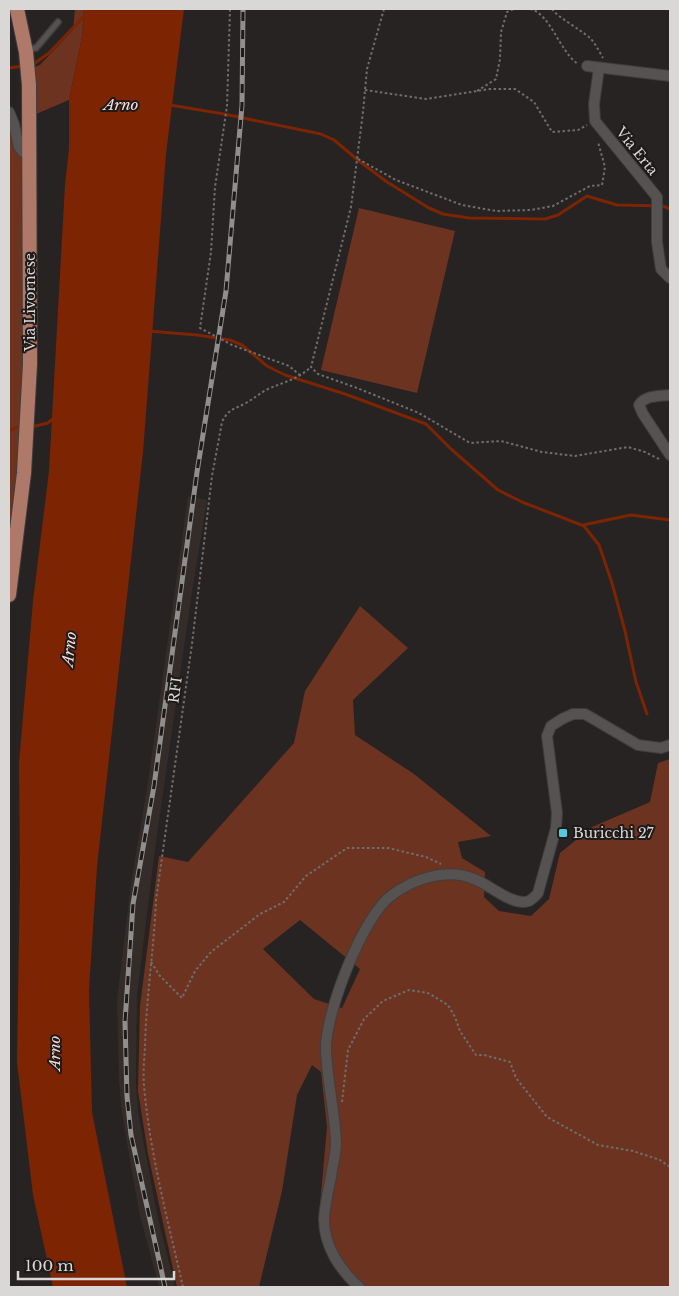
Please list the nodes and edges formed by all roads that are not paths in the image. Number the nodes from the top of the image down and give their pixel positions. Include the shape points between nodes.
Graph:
1 (17, 9) edge
2 (58, 22) dead end
3 (26, 60) junction
4 (587, 66) road end
5 (599, 68) junction
6 (670, 76) edge
7 (9, 112) edge
8 (30, 153) junction
9 (670, 278) edge
10 (670, 395) edge
11 (666, 457) edge
12 (9, 595) edge
13 (670, 745) edge
14 (359, 1287) edge

1 - 3 main road, Via Livornese
2 - 3 lane
3 - 8 main road, Via Livornese
4 - 5 street
5 - 6 street
5 - 9 street, Via Erta via 595,121 657,197 661,269
7 - 8 street via 19,147
8 - 12 main road, Via Livornese via 30,364 24,473
10 - 11 street via 654,396 639,404
13 - 14 street via 661,748 638,745 585,714 562,718 551,726 547,736 557,813 538,893 530,901 520,902 473,878 433,876 418,880 390,896 362,934 333,1007 326,1047 336,1146 324,1219 333,1256

